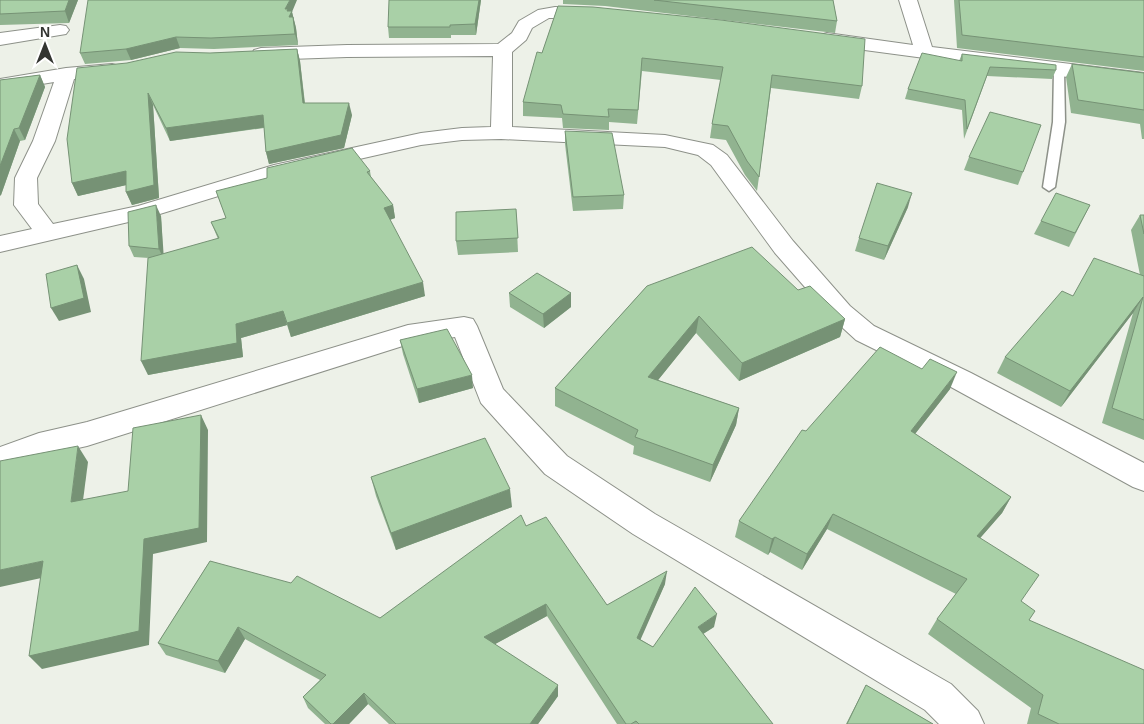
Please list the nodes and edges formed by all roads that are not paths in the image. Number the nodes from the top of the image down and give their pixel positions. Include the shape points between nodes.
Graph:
1 (908, 0) edge
2 (611, 16) edge
3 (60, 30) dead end
4 (808, 37) edge
5 (0, 39) edge
6 (503, 50) junction
7 (924, 51) junction
8 (240, 55) edge
9 (131, 68) edge
10 (1059, 70) junction
11 (66, 74) junction
12 (1144, 79) edge
13 (0, 85) edge
14 (501, 133) junction
15 (1049, 187) dead end
16 (48, 234) junction
17 (0, 244) edge
18 (0, 459) edge
19 (1144, 478) edge
20 (965, 724) edge

1 - 7 street
2 - 6 street via 544,14 525,25 519,36
3 - 5 street
4 - 7 street
6 - 8 street
6 - 14 street
7 - 10 street
9 - 11 street
10 - 12 street
10 - 15 lane via 1059,122
11 - 13 street
11 - 16 street via 44,141 26,178 26,205
14 - 16 street via 421,139 274,172 142,212
14 - 19 street via 665,141 705,150 719,160 784,247 841,312 865,333 961,380
16 - 17 street
18 - 20 street via 408,335 464,326 491,395 556,465 644,524 938,697

